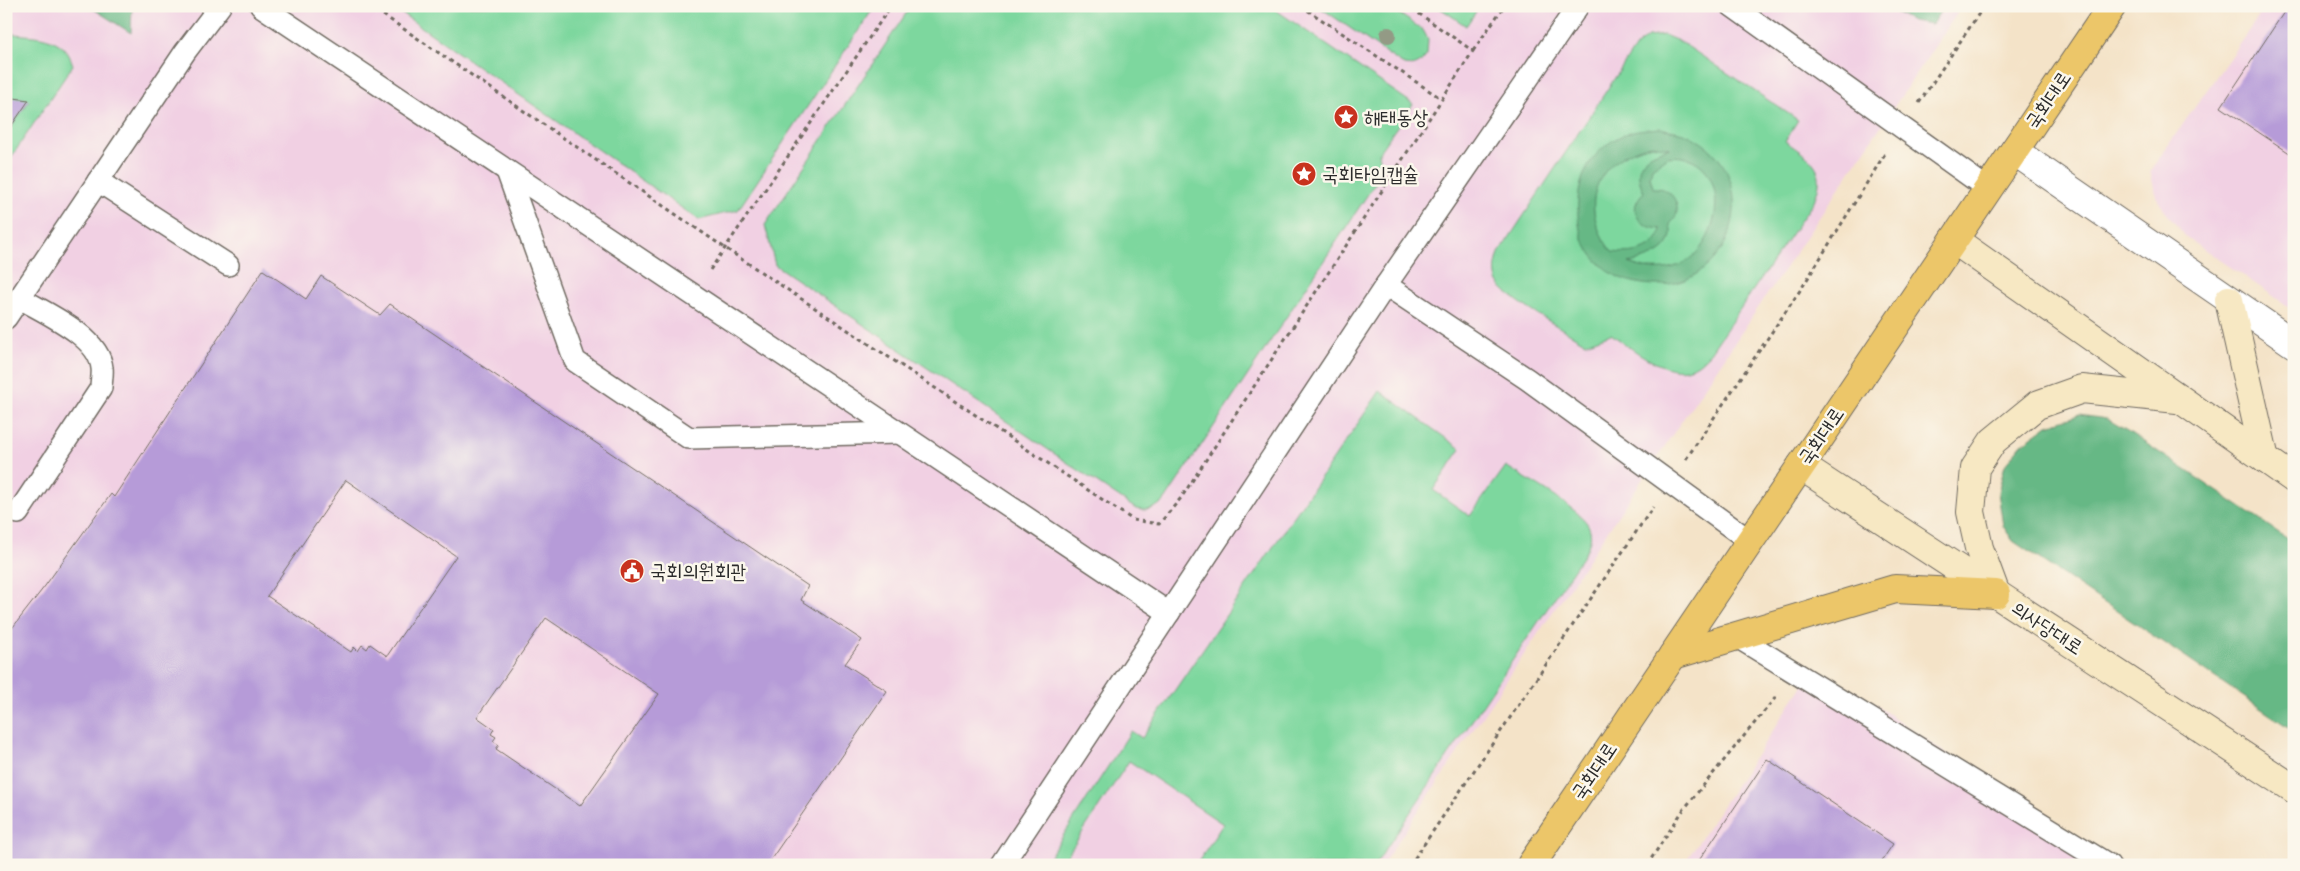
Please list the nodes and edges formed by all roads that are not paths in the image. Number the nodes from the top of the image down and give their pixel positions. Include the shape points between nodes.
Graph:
1 (220, 6) edge
2 (261, 6) edge
3 (1578, 6) edge
4 (1732, 6) edge
5 (2112, 6) edge
6 (2014, 151) junction
7 (507, 171) junction
8 (98, 180) junction
9 (1988, 189) junction
10 (1954, 240) junction
11 (228, 265) dead end
12 (1386, 284) junction
13 (20, 298) junction
14 (2229, 300) junction
15 (6, 318) edge
16 (2294, 344) edge
17 (2181, 400) junction
18 (899, 433) junction
19 (2264, 459) junction
20 (1801, 466) junction
21 (2294, 479) edge
22 (18, 512) dead end
23 (1750, 541) junction
24 (1996, 594) junction
25 (1169, 613) junction
26 (1734, 635) junction
27 (1673, 655) junction
28 (2294, 789) edge
29 (1002, 865) edge
30 (1531, 865) edge
31 (2109, 865) edge

1 - 8 lane
2 - 7 lane
3 - 12 lane
4 - 9 lane
5 - 6 main road, 국회대로
6 - 9 main road, 국회대로
6 - 14 street
7 - 18 lane
7 - 18 lane via 575,361 681,433 690,438
8 - 11 lane
8 - 13 lane
9 - 10 main road, 국회대로
10 - 17 main road
10 - 20 main road, 국회대로
12 - 23 lane via 1527,379
12 - 25 lane
13 - 15 lane
13 - 22 lane via 82,335 93,348 102,368 101,388
14 - 16 street
14 - 19 main road
17 - 19 main road
17 - 24 main road via 2082,388 2037,405 1993,441 1975,468 1971,512 1979,548
18 - 25 lane
19 - 21 main road
20 - 23 main road, 국회대로
20 - 24 main road, 의사당대로
23 - 27 main road, 국회대로
24 - 26 main road via 1895,589
24 - 28 main road, 의사당대로
25 - 29 lane
26 - 27 main road
26 - 31 lane
27 - 30 main road, 국회대로

